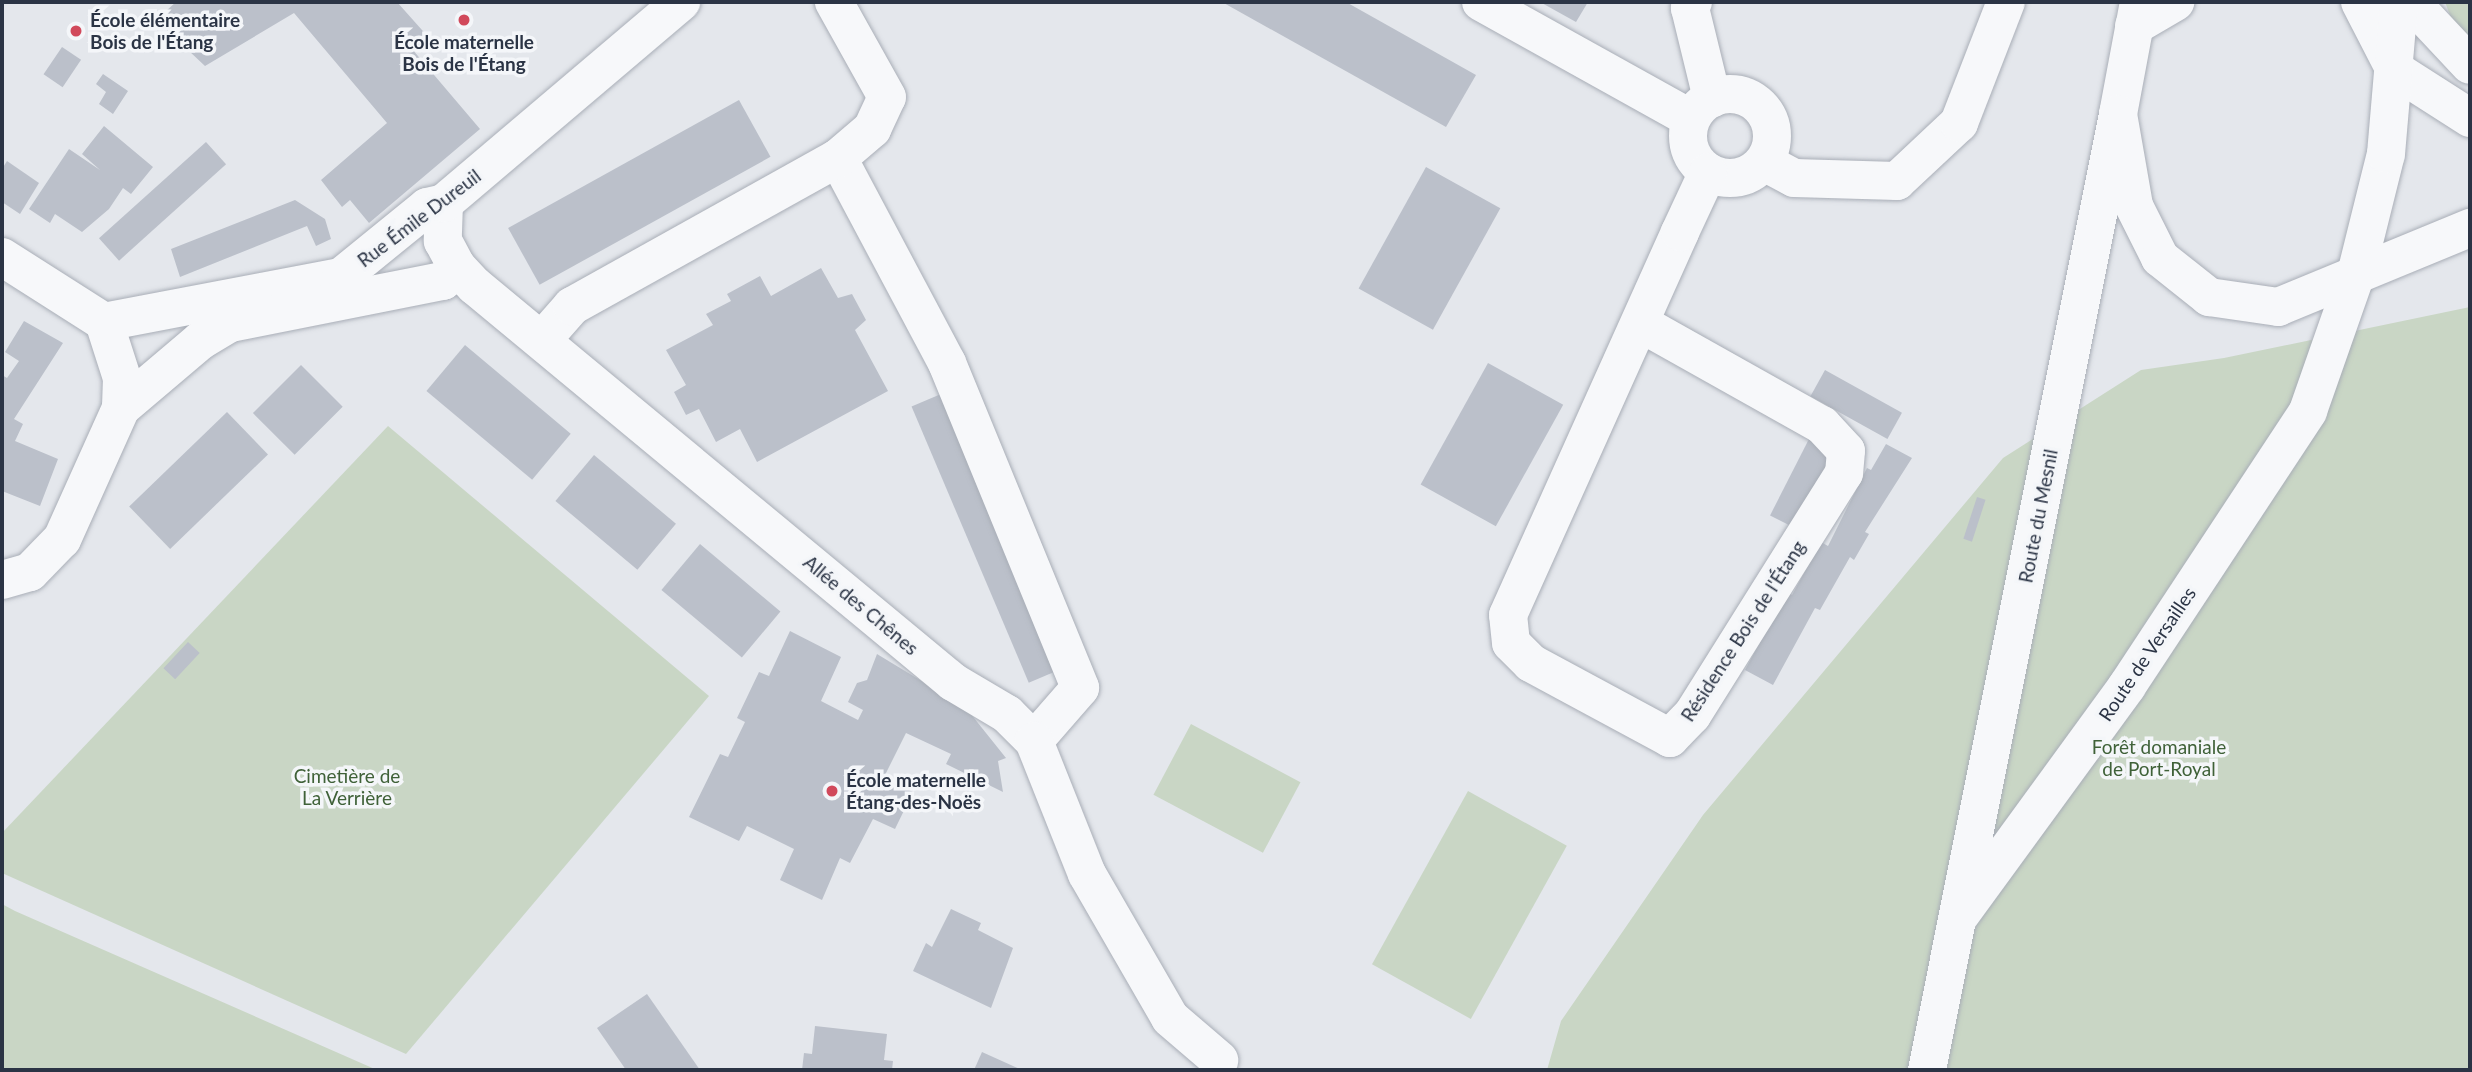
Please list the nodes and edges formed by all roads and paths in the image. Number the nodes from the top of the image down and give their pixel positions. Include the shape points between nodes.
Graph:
1 (681, 2) edge
2 (834, 2) edge
3 (1481, 2) edge
4 (1693, 2) edge
5 (2006, 2) edge
6 (2175, 2) edge
7 (2399, 2) edge
8 (2411, 2) edge
9 (2356, 4) edge
10 (2136, 14) edge
11 (2470, 65) edge
12 (2395, 70) junction
13 (1702, 109) junction
14 (2118, 114) junction
15 (2470, 118) edge
16 (838, 158) junction
17 (1764, 162) junction
18 (1709, 172) junction
19 (444, 203) junction
20 (2470, 228) edge
21 (2, 257) edge
22 (457, 267) junction
23 (2356, 274) junction
24 (104, 322) junction
25 (1640, 323) junction
26 (543, 339) junction
27 (121, 408) junction
28 (2, 580) edge
29 (1034, 741) junction
30 (1958, 918) junction
31 (1219, 1060) dead end
32 (1927, 1070) edge

1 - 19 street, Rue Émile Dureuil
2 - 16 street via 887,97 873,129
3 - 13 street
4 - 13 street
5 - 17 street via 1959,123 1898,181 1794,178
6 - 10 street
7 - 12 street
8 - 11 street
9 - 12 street
10 - 14 street, Route du Mesnil
12 - 15 street
12 - 23 street, Route de Versailles via 2386,154
13 - 17 street via 1739,95 1763,110 1772,135
13 - 18 street via 1692,154
14 - 23 street via 2134,206 2160,258 2209,297 2278,307
14 - 30 street, Route du Mesnil
16 - 26 street via 572,306
16 - 29 street via 947,363 1080,688
17 - 18 street via 1732,178
18 - 25 street, Résidence Bois de l'Étang
19 - 22 street, Allée des Chênes via 443,241
19 - 24 street, Rue Émile Dureuil via 427,207 330,283
20 - 23 street
21 - 24 street
22 - 26 street, Allée des Chênes
22 - 27 street, Rue Émile Dureuil via 443,281 230,323 200,341
23 - 30 street, Route de Versailles via 2308,411 2127,686
24 - 27 street via 122,378
25 - 25 street, Résidence Bois de l'Étang via 1508,615 1511,643 1531,663 1670,738 1692,715 1844,473 1846,451 1822,425
26 - 29 street, Allée des Chênes via 953,682 1007,714
27 - 28 street via 62,539 30,572
29 - 31 street, Allée des Chênes via 1087,874 1170,1018
30 - 32 street, Route de Versailles

